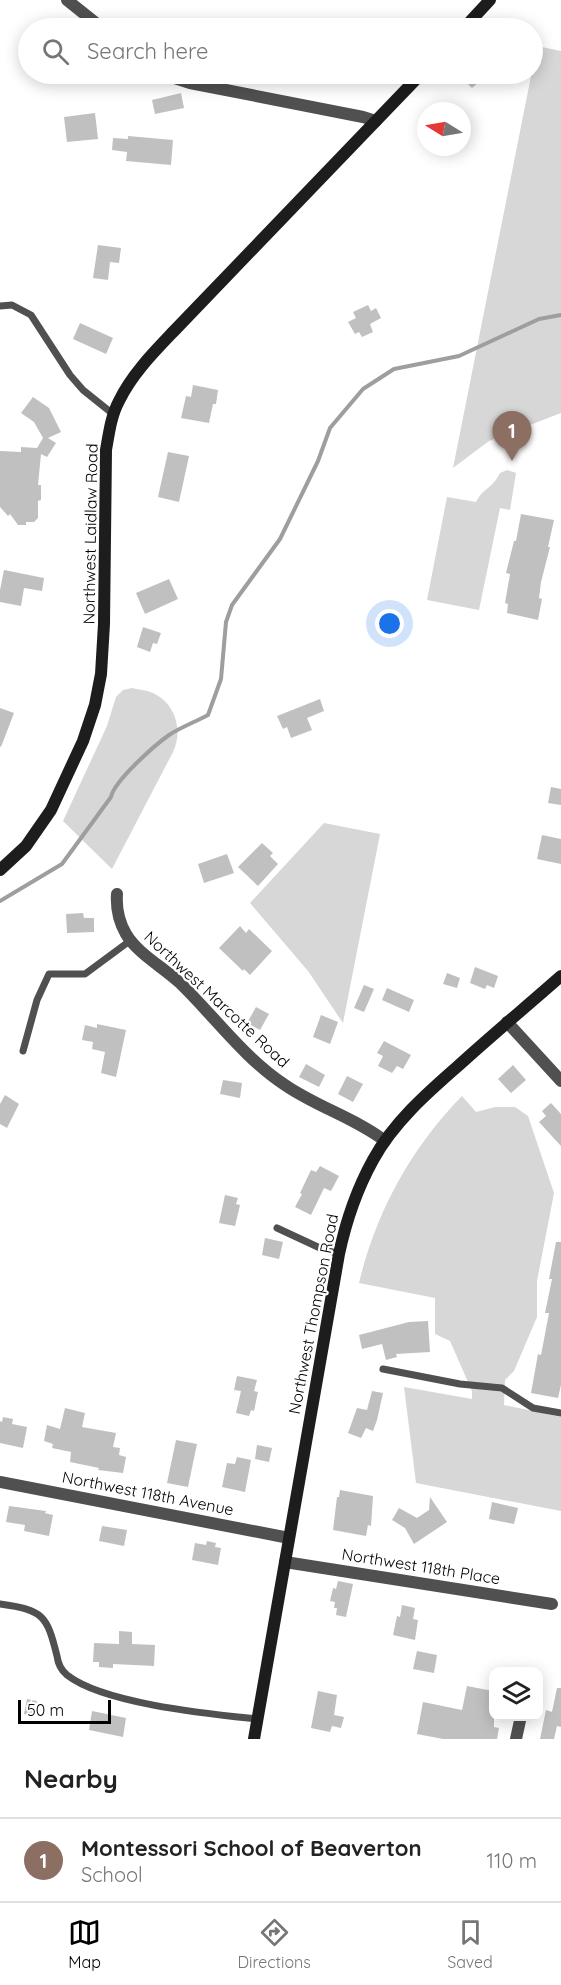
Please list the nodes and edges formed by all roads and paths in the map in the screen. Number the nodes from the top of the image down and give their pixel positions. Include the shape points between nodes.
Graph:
1 (67, 0) edge
2 (490, 0) edge
3 (90, 18) edge
4 (473, 18) edge
5 (195, 84) edge
6 (411, 84) edge
7 (376, 121) junction
8 (0, 306) edge
9 (113, 414) junction
10 (0, 870) edge
11 (117, 894) dead end
12 (131, 940) junction
13 (561, 976) edge
14 (507, 1022) junction
15 (23, 1051) dead end
16 (561, 1081) edge
17 (385, 1141) junction
18 (278, 1228) dead end
19 (339, 1254) junction
20 (383, 1369) dead end
21 (561, 1413) edge
22 (0, 1482) edge
23 (289, 1538) junction
24 (285, 1562) junction
25 (0, 1604) edge
26 (552, 1604) dead end
27 (257, 1719) junction
28 (520, 1721) edge
29 (254, 1739) edge
30 (516, 1739) edge

1 - 3 street
2 - 4 street
5 - 7 street
6 - 7 street, Northwest Laidlaw Road
7 - 9 street, Northwest Laidlaw Road via 154,352
8 - 9 lane via 12,305 31,315 70,375
9 - 10 street, Northwest Laidlaw Road via 106,450 104,624 95,705 51,810 26,846
11 - 12 street, Northwest Marcotte Road via 120,920
12 - 15 lane via 85,974 49,974 37,1000
12 - 17 street, Northwest Marcotte Road via 180,983 272,1076
13 - 14 street, Northwest Thompson Road
14 - 16 street
14 - 17 street, Northwest Thompson Road via 411,1110
17 - 19 street, Northwest Thompson Road via 355,1198
18 - 19 lane
19 - 23 street, Northwest Thompson Road
20 - 21 lane via 502,1388 533,1408
22 - 23 street, Northwest 118th Avenue
23 - 24 street, Northwest Thompson Road
24 - 26 street, Northwest 118th Place
24 - 27 street, Northwest Thompson Road
25 - 27 lane via 35,1612 44,1620 52,1632 59,1665 75,1680 129,1699
27 - 29 street, Northwest Thompson Road
28 - 30 street

